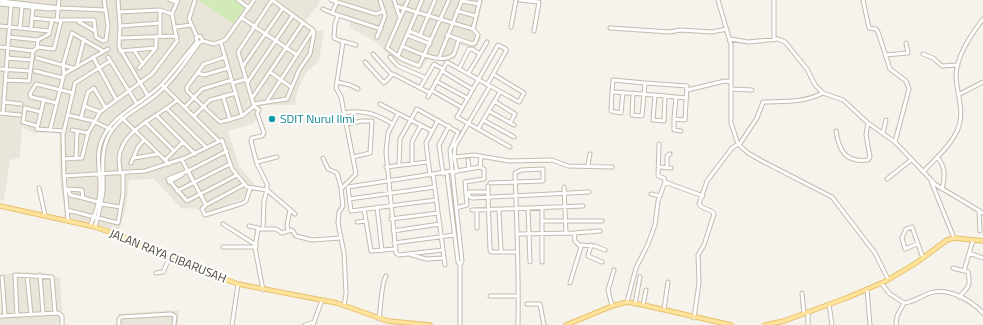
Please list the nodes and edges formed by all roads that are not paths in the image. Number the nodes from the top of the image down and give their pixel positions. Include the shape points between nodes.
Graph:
1 (59, 0) edge
2 (104, 0) edge
3 (118, 0) edge
4 (170, 0) edge
5 (195, 0) edge
6 (238, 0) edge
7 (254, 0) edge
8 (272, 0) edge
9 (331, 0) edge
10 (380, 0) edge
11 (394, 0) edge
12 (408, 0) edge
13 (422, 0) edge
14 (435, 0) edge
15 (448, 0) edge
16 (462, 0) edge
17 (516, 0) edge
18 (520, 0) edge
19 (718, 0) edge
20 (774, 0) edge
21 (863, 0) edge
22 (13, 1) edge
23 (177, 1) edge
24 (539, 1) edge
25 (0, 2) edge
26 (337, 2) junction
27 (480, 2) edge
28 (11, 6) junction
29 (396, 6) junction
30 (22, 7) junction
31 (33, 8) junction
32 (59, 8) junction
33 (249, 8) junction
34 (283, 8) junction
35 (404, 8) junction
36 (105, 10) junction
37 (160, 10) junction
38 (323, 10) dead end
39 (384, 11) junction
40 (457, 11) junction
41 (119, 12) junction
42 (332, 13) junction
43 (417, 13) junction
44 (172, 14) junction
45 (293, 15) junction
46 (338, 15) junction
47 (476, 16) junction
48 (428, 17) junction
49 (32, 18) junction
50 (242, 18) junction
51 (400, 18) junction
52 (441, 19) junction
53 (983, 19) edge
54 (52, 20) junction
55 (57, 21) junction
56 (61, 21) junction
57 (77, 22) junction
58 (160, 23) junction
59 (303, 23) junction
60 (453, 24) junction
61 (191, 25) junction
62 (254, 25) junction
63 (0, 26) edge
64 (9, 26) junction
65 (120, 26) junction
66 (20, 27) junction
67 (176, 27) junction
68 (512, 27) dead end
69 (31, 28) junction
70 (610, 28) dead end
71 (381, 29) junction
72 (473, 29) junction
73 (726, 29) junction
74 (313, 30) junction
75 (95, 31) junction
76 (409, 31) junction
77 (534, 31) dead end
78 (49, 32) junction
79 (265, 33) junction
80 (58, 35) junction
81 (407, 35) junction
82 (420, 35) junction
83 (447, 35) junction
84 (156, 36) junction
85 (160, 36) junction
86 (176, 36) junction
87 (8, 37) junction
88 (197, 37) junction
89 (120, 38) junction
90 (377, 38) dead end
91 (730, 38) junction
92 (84, 39) junction
93 (458, 39) junction
94 (38, 40) junction
95 (276, 40) junction
96 (431, 40) junction
97 (774, 40) junction
98 (342, 41) junction
99 (200, 42) junction
100 (487, 42) dead end
101 (221, 43) junction
102 (906, 43) dead end
103 (430, 44) junction
104 (356, 45) dead end
105 (37, 46) junction
106 (402, 46) junction
107 (0, 47) edge
108 (7, 48) junction
109 (156, 48) junction
110 (286, 48) junction
111 (108, 49) dead end
112 (134, 50) junction
113 (104, 51) junction
114 (120, 51) junction
115 (33, 52) junction
116 (373, 54) dead end
117 (480, 54) junction
118 (922, 54) dead end
119 (297, 55) junction
120 (398, 56) junction
121 (425, 56) junction
122 (885, 56) junction
123 (93, 57) junction
124 (108, 57) dead end
125 (225, 57) junction
126 (390, 57) dead end
127 (7, 58) junction
128 (37, 58) dead end
129 (439, 58) junction
130 (31, 60) junction
131 (110, 61) junction
132 (365, 62) dead end
133 (63, 64) junction
134 (143, 64) junction
135 (958, 65) junction
136 (77, 66) junction
137 (243, 66) junction
138 (73, 68) junction
139 (139, 68) dead end
140 (228, 68) junction
141 (459, 68) junction
142 (0, 69) edge
143 (98, 69) junction
144 (6, 70) junction
145 (442, 70) junction
146 (30, 71) junction
147 (35, 71) dead end
148 (270, 72) junction
149 (64, 74) junction
150 (198, 74) junction
151 (468, 74) junction
152 (493, 74) junction
153 (392, 75) junction
154 (63, 78) junction
155 (426, 78) junction
156 (246, 79) junction
157 (280, 79) junction
158 (477, 79) junction
159 (6, 80) junction
160 (232, 81) junction
161 (436, 81) junction
162 (730, 81) junction
163 (337, 82) junction
164 (983, 82) edge
165 (247, 83) junction
166 (645, 83) junction
167 (139, 84) junction
168 (163, 86) junction
169 (488, 86) junction
170 (291, 87) junction
171 (420, 88) junction
172 (687, 88) junction
173 (358, 89) dead end
174 (472, 89) junction
175 (731, 89) junction
176 (60, 90) junction
177 (128, 90) junction
178 (752, 90) dead end
179 (430, 91) junction
180 (500, 92) junction
181 (612, 92) junction
182 (623, 92) junction
183 (236, 93) junction
184 (633, 93) junction
185 (823, 93) junction
186 (73, 94) junction
187 (644, 94) junction
188 (960, 94) junction
189 (655, 95) junction
190 (148, 96) junction
191 (223, 96) junction
192 (665, 96) junction
193 (428, 97) dead end
194 (676, 97) junction
195 (116, 98) junction
196 (194, 98) junction
197 (252, 98) junction
198 (467, 98) junction
199 (687, 98) junction
200 (44, 100) junction
201 (176, 101) junction
202 (267, 101) junction
203 (494, 101) junction
204 (4, 102) junction
205 (57, 103) junction
206 (21, 104) dead end
207 (136, 104) junction
208 (380, 104) dead end
209 (254, 105) junction
210 (84, 106) junction
211 (203, 106) junction
212 (105, 107) junction
213 (185, 107) junction
214 (461, 107) junction
215 (167, 109) junction
216 (489, 111) junction
217 (41, 112) junction
218 (100, 112) junction
219 (1, 113) edge
220 (344, 113) junction
221 (373, 113) junction
222 (398, 114) junction
223 (20, 115) dead end
224 (68, 115) junction
225 (156, 115) junction
226 (194, 116) junction
227 (242, 116) junction
228 (81, 118) junction
229 (122, 118) junction
230 (674, 119) junction
231 (230, 120) junction
232 (410, 120) junction
233 (438, 120) junction
234 (483, 120) junction
235 (685, 120) junction
236 (690, 120) dead end
237 (886, 120) dead end
238 (93, 121) junction
239 (372, 121) junction
240 (145, 122) junction
241 (510, 123) junction
242 (868, 123) junction
243 (346, 124) junction
244 (393, 124) junction
245 (468, 124) junction
246 (421, 125) junction
247 (514, 125) dead end
248 (37, 126) junction
249 (448, 126) junction
250 (108, 128) junction
251 (478, 129) junction
252 (50, 130) junction
253 (72, 130) dead end
254 (112, 130) junction
255 (77, 131) junction
256 (135, 131) junction
257 (432, 131) junction
258 (681, 131) dead end
259 (836, 131) dead end
260 (64, 132) junction
261 (88, 133) junction
262 (883, 133) junction
263 (514, 137) dead end
264 (144, 140) junction
265 (219, 141) junction
266 (183, 142) junction
267 (895, 142) junction
268 (659, 144) dead end
269 (738, 144) junction
270 (206, 147) junction
271 (510, 147) dead end
272 (174, 151) junction
273 (227, 151) junction
274 (158, 154) junction
275 (195, 154) junction
276 (590, 154) dead end
277 (670, 154) dead end
278 (481, 156) junction
279 (277, 157) dead end
280 (354, 157) junction
281 (454, 157) junction
282 (937, 157) junction
283 (134, 158) junction
284 (323, 158) dead end
285 (63, 159) junction
286 (76, 159) junction
287 (165, 160) junction
288 (182, 160) junction
289 (468, 160) dead end
290 (911, 160) junction
291 (257, 162) junction
292 (428, 162) junction
293 (131, 163) dead end
294 (169, 164) junction
295 (230, 164) junction
296 (412, 164) junction
297 (588, 165) junction
298 (399, 166) junction
299 (659, 166) junction
300 (386, 167) junction
301 (480, 167) junction
302 (612, 167) dead end
303 (667, 167) junction
304 (671, 168) dead end
305 (468, 169) junction
306 (188, 171) junction
307 (457, 171) junction
308 (452, 172) junction
309 (922, 172) junction
310 (102, 173) junction
311 (122, 173) junction
312 (445, 174) junction
313 (237, 175) junction
314 (431, 175) junction
315 (64, 176) junction
316 (887, 179) dead end
317 (388, 180) junction
318 (931, 180) junction
319 (194, 182) junction
320 (515, 182) junction
321 (665, 182) junction
322 (245, 184) junction
323 (341, 187) junction
324 (435, 187) junction
325 (564, 187) dead end
326 (39, 188) dead end
327 (66, 189) junction
328 (250, 189) junction
329 (942, 189) junction
330 (267, 190) junction
331 (177, 191) junction
332 (488, 192) junction
333 (589, 192) dead end
334 (389, 193) junction
335 (200, 194) junction
336 (565, 194) junction
337 (651, 194) dead end
338 (488, 196) junction
339 (515, 196) junction
340 (660, 196) junction
341 (703, 196) junction
342 (83, 198) junction
343 (348, 199) junction
344 (436, 200) junction
345 (100, 203) junction
346 (206, 205) junction
347 (0, 206) edge
348 (390, 206) junction
349 (565, 206) junction
350 (583, 206) dead end
351 (121, 207) junction
352 (377, 207) junction
353 (456, 208) junction
354 (528, 208) junction
355 (542, 208) junction
356 (364, 209) junction
357 (515, 209) junction
358 (67, 210) junction
359 (290, 210) junction
360 (472, 210) dead end
361 (477, 210) junction
362 (488, 210) junction
363 (499, 210) junction
364 (979, 211) junction
365 (438, 212) junction
366 (983, 213) edge
367 (295, 214) dead end
368 (44, 215) junction
369 (95, 218) junction
370 (391, 219) junction
371 (68, 220) junction
372 (566, 220) junction
373 (366, 221) junction
374 (542, 221) junction
375 (602, 221) dead end
376 (356, 222) dead end
377 (223, 224) dead end
378 (440, 224) junction
379 (92, 226) junction
380 (249, 226) dead end
381 (258, 228) junction
382 (263, 228) junction
383 (477, 228) dead end
384 (288, 230) junction
385 (393, 231) junction
386 (600, 231) dead end
387 (566, 232) junction
388 (980, 232) dead end
389 (543, 233) junction
390 (574, 233) junction
391 (517, 234) junction
392 (529, 234) junction
393 (454, 235) junction
394 (441, 236) junction
395 (341, 238) junction
396 (954, 238) junction
397 (973, 240) junction
398 (983, 241) edge
399 (394, 244) junction
400 (918, 244) junction
401 (580, 245) junction
402 (591, 245) junction
403 (256, 246) junction
404 (223, 247) dead end
405 (395, 249) junction
406 (442, 250) junction
407 (606, 250) dead end
408 (382, 251) junction
409 (501, 252) junction
410 (517, 252) junction
411 (969, 253) junction
412 (410, 254) junction
413 (444, 258) junction
414 (923, 258) junction
415 (983, 258) edge
416 (169, 259) junction
417 (530, 262) dead end
418 (542, 262) dead end
419 (602, 262) dead end
420 (445, 265) dead end
421 (460, 265) junction
422 (953, 268) dead end
423 (614, 270) dead end
424 (964, 271) junction
425 (156, 273) dead end
426 (27, 275) junction
427 (40, 275) junction
428 (386, 276) dead end
429 (2, 277) dead end
430 (640, 277) dead end
431 (885, 281) junction
432 (668, 282) dead end
433 (570, 283) dead end
434 (238, 284) junction
435 (867, 289) junction
436 (263, 290) junction
437 (646, 290) dead end
438 (802, 293) dead end
439 (490, 296) dead end
440 (518, 296) junction
441 (961, 298) junction
442 (322, 300) junction
443 (627, 302) junction
444 (904, 302) junction
445 (527, 304) dead end
446 (635, 304) junction
447 (644, 304) junction
448 (829, 304) junction
449 (344, 306) junction
450 (612, 306) junction
451 (664, 309) junction
452 (55, 313) junction
453 (806, 313) junction
454 (983, 313) edge
455 (43, 314) junction
456 (31, 315) junction
457 (0, 316) edge
458 (5, 316) junction
459 (17, 316) junction
460 (694, 318) junction
461 (379, 319) junction
462 (314, 322) edge
463 (721, 324) edge
464 (62, 325) edge
465 (119, 325) edge
466 (171, 325) edge
467 (174, 325) edge
468 (232, 325) edge
469 (305, 325) edge
470 (414, 325) edge
471 (430, 325) edge
472 (460, 325) edge
473 (518, 325) edge
474 (544, 325) edge
475 (566, 325) edge
476 (730, 325) edge
477 (766, 325) edge
478 (808, 325) edge
479 (832, 325) edge
480 (870, 325) edge
481 (896, 325) edge

1 - 32 street
2 - 36 street
3 - 41 street
4 - 23 street
5 - 61 street via 189,19
6 - 33 street
7 - 33 street
8 - 34 street
8 - 62 street
9 - 26 street
10 - 39 street
11 - 29 street
12 - 35 street
13 - 43 street
14 - 48 street
15 - 52 street
16 - 27 street
16 - 40 street
17 - 68 street
18 - 24 street
19 - 73 street
20 - 97 street
21 - 122 street via 869,28 877,30
22 - 25 street
22 - 32 street
23 - 44 street
24 - 77 street
25 - 28 street
26 - 39 street via 376,14
26 - 42 street
27 - 47 street
28 - 30 street
28 - 64 street
29 - 35 street
29 - 51 street
30 - 31 street
30 - 66 street
31 - 32 street
31 - 49 street
32 - 36 street
32 - 55 street
33 - 50 street
34 - 45 street
34 - 79 street
35 - 43 street
35 - 51 street
36 - 75 street via 108,26 106,40 99,39
37 - 41 street
37 - 44 street
37 - 58 street
38 - 42 street
39 - 71 street
40 - 47 street
40 - 60 street
41 - 65 street
42 - 46 street
43 - 48 street
43 - 76 street
44 - 67 street
45 - 59 street
45 - 95 street
46 - 71 street
46 - 98 street via 334,24 334,38
47 - 72 street
48 - 52 street
48 - 82 street
49 - 54 street
49 - 69 street
50 - 62 street
50 - 101 street
51 - 120 street via 387,48
52 - 60 street
52 - 96 street
53 - 135 street via 965,47
54 - 55 street
54 - 78 street
55 - 56 street
56 - 57 street
56 - 80 street
57 - 75 street
57 - 75 street via 94,21
58 - 65 street
58 - 85 street
59 - 74 street
59 - 110 street
60 - 72 street
60 - 83 street
61 - 67 street
61 - 88 street
62 - 79 street
62 - 137 street via 238,50
63 - 64 street
64 - 66 street
64 - 87 street
65 - 89 street
66 - 69 street
67 - 86 street
69 - 78 street
70 - 73 street via 670,32
71 - 90 street
72 - 93 street via 478,35 475,43
73 - 91 street
74 - 119 street
74 - 170 street via 310,54
76 - 81 street
76 - 82 street
78 - 80 street
78 - 94 street
79 - 95 street
79 - 137 street
80 - 105 street via 54,49
81 - 103 street
81 - 106 street
82 - 96 street
83 - 93 street
83 - 129 street
84 - 85 street
84 - 89 street
84 - 109 street
85 - 86 street
86 - 167 street via 177,42 165,58 152,74
87 - 94 street
87 - 108 street
88 - 99 street
88 - 99 street via 202,36
89 - 114 street
91 - 97 street via 748,42
91 - 162 street
92 - 113 street
92 - 133 street via 74,33 71,34
92 - 136 street
93 - 129 street via 453,56
94 - 105 street
95 - 110 street
95 - 165 street
96 - 103 street
97 - 185 street via 787,43
98 - 104 street
98 - 163 street
99 - 101 street
99 - 168 street
100 - 117 street
101 - 125 street
102 - 122 street via 908,53
103 - 121 street
105 - 115 street
106 - 120 street
106 - 121 street
107 - 108 street
108 - 115 street
108 - 127 street
109 - 112 street
109 - 134 street
110 - 119 street
110 - 148 street
111 - 113 street
112 - 114 street
112 - 134 street
113 - 123 street
114 - 167 street
115 - 130 street
116 - 153 street
117 - 141 street via 469,49
117 - 151 street
118 - 135 street via 932,57 942,66
119 - 157 street
120 - 121 street via 419,66
121 - 129 street
122 - 267 street via 890,69 906,81 909,89
123 - 136 street
123 - 143 street
124 - 131 street
125 - 140 street
125 - 150 street via 204,64
126 - 155 street via 398,66
127 - 130 street
127 - 144 street
128 - 133 street
130 - 146 street
131 - 143 street
131 - 177 street
132 - 153 street via 384,83
133 - 138 street
133 - 149 street
134 - 139 street
135 - 188 street via 956,79
136 - 138 street
137 - 156 street
138 - 149 street
140 - 150 street via 204,75
140 - 160 street
141 - 145 street via 447,62
141 - 151 street
142 - 144 street
143 - 186 street via 76,82
143 - 195 street
144 - 146 street
144 - 159 street
145 - 155 street via 434,64
145 - 161 street
145 - 174 street
146 - 159 street via 28,82
147 - 154 street
148 - 157 street
148 - 197 street
149 - 154 street
150 - 196 street via 186,89
151 - 158 street
152 - 158 street via 506,51 498,45
152 - 169 street
152 - 180 street via 524,93 519,102
153 - 171 street
154 - 176 street
155 - 171 street
156 - 160 street
156 - 165 street
157 - 170 street
157 - 202 street
158 - 169 street
158 - 174 street
159 - 204 street
160 - 183 street
160 - 196 street via 204,88
161 - 179 street
161 - 198 street
162 - 172 street
162 - 175 street
163 - 173 street
163 - 220 street via 336,90 340,95
164 - 188 street
165 - 197 street
166 - 172 street
166 - 181 street via 613,80
166 - 187 street
167 - 177 street
167 - 190 street
168 - 190 street
168 - 201 street
168 - 229 street via 156,95
169 - 180 street
169 - 245 street
170 - 202 street via 285,100
171 - 179 street
172 - 199 street
174 - 198 street
175 - 178 street
175 - 269 street via 731,123
176 - 186 street
176 - 200 street via 34,84 30,96
176 - 205 street
177 - 195 street
177 - 207 street
179 - 193 street
179 - 214 street
180 - 203 street
181 - 182 street
181 - 182 street via 611,111 621,112
182 - 184 street
183 - 191 street
183 - 227 street
184 - 187 street
184 - 187 street via 632,115 642,116
185 - 242 street via 843,100
185 - 269 street via 798,101 763,102 756,118
186 - 224 street
187 - 189 street
188 - 282 street via 961,112 958,129
189 - 192 street
189 - 192 street via 653,120 664,121
190 - 207 street
191 - 211 street via 210,100
191 - 231 street
192 - 194 street
194 - 199 street
194 - 230 street
195 - 212 street
196 - 211 street
196 - 213 street
197 - 209 street
198 - 214 street
199 - 235 street
200 - 205 street
200 - 217 street
201 - 213 street
201 - 215 street
202 - 209 street
203 - 216 street
203 - 241 street via 515,114
204 - 206 street
204 - 219 street
205 - 252 street
207 - 250 street
208 - 222 street
209 - 227 street
209 - 291 street via 259,110 257,113 264,134 251,140
210 - 212 street via 87,94 94,88
210 - 218 street
210 - 228 street
211 - 226 street
211 - 231 street via 220,122
212 - 218 street
213 - 226 street
214 - 245 street via 457,117
215 - 225 street
215 - 270 street
216 - 234 street
216 - 241 street
217 - 248 street
217 - 248 street via 25,108 24,110 23,122
218 - 238 street
219 - 223 street
220 - 221 street
220 - 243 street
221 - 239 street
221 - 244 street
222 - 232 street
222 - 244 street
224 - 228 street
224 - 260 street
225 - 240 street
225 - 266 street
226 - 265 street
227 - 231 street
228 - 238 street
229 - 254 street
229 - 256 street
230 - 235 street
230 - 258 street via 674,130
232 - 233 street via 418,109
232 - 246 street
232 - 298 street via 399,141
233 - 249 street
233 - 257 street
234 - 251 street
234 - 263 street
235 - 236 street
237 - 262 street
238 - 250 street
238 - 261 street
239 - 243 street
239 - 280 street via 371,152
240 - 256 street
240 - 272 street
241 - 247 street
242 - 259 street via 868,160 846,157 838,144
242 - 262 street
243 - 280 street
244 - 300 street via 387,136
245 - 251 street
245 - 281 street via 455,146
246 - 257 street
246 - 296 street via 412,142
248 - 252 street via 39,131
249 - 308 street via 458,134 450,147
249 - 312 street via 438,145
250 - 254 street
250 - 310 street via 100,147
251 - 271 street
252 - 260 street
253 - 255 street
254 - 310 street via 104,150
255 - 261 street
255 - 286 street
256 - 264 street
256 - 311 street via 124,145 119,157
257 - 292 street via 426,143
260 - 285 street
261 - 286 street via 82,158
262 - 267 street
264 - 274 street
264 - 283 street
265 - 270 street
265 - 273 street via 224,141
266 - 272 street
266 - 275 street
267 - 290 street
268 - 299 street
269 - 341 street via 732,148 708,181
269 - 431 street via 762,161 832,197 875,253
270 - 275 street
272 - 287 street
273 - 295 street
273 - 306 street
274 - 283 street
274 - 287 street
275 - 288 street
276 - 297 street
277 - 303 street via 667,156
278 - 281 street
278 - 297 street via 514,161 557,161 568,166
278 - 301 street
279 - 291 street
280 - 323 street via 356,174
281 - 307 street
282 - 309 street
282 - 329 street via 944,170
283 - 293 street
284 - 323 street via 328,169 336,173
285 - 286 street
285 - 315 street
287 - 294 street
288 - 294 street
288 - 306 street
289 - 305 street
290 - 309 street
290 - 316 street
291 - 330 street via 266,180
292 - 296 street
292 - 314 street
294 - 311 street via 145,171
295 - 313 street
295 - 319 street
296 - 298 street
297 - 302 street
298 - 300 street
299 - 303 street
299 - 321 street via 658,176 664,178
300 - 317 street
301 - 305 street
301 - 353 street via 484,169 484,179 465,182 467,205
303 - 304 street
305 - 307 street
306 - 319 street
306 - 331 street via 169,178 169,182
307 - 308 street
308 - 312 street
308 - 353 street
309 - 318 street
310 - 311 street
310 - 315 street
310 - 345 street
311 - 351 street
312 - 314 street
312 - 393 street
313 - 322 street
313 - 335 street
314 - 317 street
314 - 324 street
315 - 327 street
317 - 334 street
317 - 343 street via 348,187
318 - 329 street
318 - 396 street
319 - 331 street
319 - 335 street
320 - 320 street via 516,171 543,169 543,182
320 - 332 street via 489,185
320 - 339 street
321 - 340 street
321 - 341 street
322 - 328 street
322 - 346 street
323 - 395 street via 343,206 339,212 338,223
324 - 334 street
324 - 344 street
325 - 336 street
326 - 368 street
327 - 342 street via 70,195
327 - 342 street via 82,190
327 - 358 street
328 - 330 street
328 - 346 street via 244,202 235,207 218,210 206,216 202,210
329 - 364 street
330 - 359 street
330 - 382 street
331 - 335 street via 187,201
332 - 338 street
332 - 338 street via 470,192 469,196
333 - 336 street
334 - 343 street
334 - 348 street
335 - 346 street
336 - 339 street
336 - 349 street
337 - 340 street
338 - 339 street
338 - 362 street
339 - 357 street
340 - 443 street via 655,225 636,268
341 - 460 street via 700,206 714,214 698,255 699,283
342 - 345 street
343 - 356 street via 351,211
344 - 348 street
344 - 365 street
345 - 351 street
345 - 369 street
347 - 368 main road, JALAN RAYA CIBARUSAH
348 - 352 street
348 - 370 street
349 - 350 street
349 - 355 street
349 - 372 street
351 - 369 street via 118,223
352 - 356 street
352 - 408 street
353 - 421 street via 462,261
354 - 355 street
354 - 357 street
354 - 392 street
355 - 374 street
356 - 373 street
357 - 363 street
357 - 391 street
358 - 369 street
358 - 371 street
359 - 367 street
359 - 384 street
360 - 361 street
361 - 362 street
361 - 383 street
362 - 363 street
362 - 409 street via 490,251
363 - 409 street
364 - 366 street
364 - 388 street
365 - 370 street
365 - 378 street
368 - 371 main road, JALAN RAYA CIBARUSAH
369 - 379 street
370 - 385 street
371 - 379 main road, JALAN RAYA CIBARUSAH
372 - 374 street
372 - 375 street
372 - 387 street
373 - 376 street
373 - 408 street via 370,251
374 - 389 street
377 - 403 street
378 - 385 street
378 - 394 street
379 - 416 main road, JALAN RAYA CIBARUSAH via 124,236
380 - 381 street
381 - 382 street
381 - 403 street
382 - 384 street via 276,229 282,233
384 - 395 street via 292,230 296,236 312,240
385 - 399 street
386 - 390 street
387 - 389 street
387 - 390 street
389 - 392 street
389 - 418 street
390 - 401 street via 576,243
391 - 392 street
391 - 410 street
392 - 417 street
393 - 394 street
393 - 421 street
394 - 399 street
394 - 406 street
395 - 449 street via 346,293
396 - 397 main road
396 - 414 main road via 944,241
397 - 398 main road
397 - 411 street
399 - 405 street
400 - 400 street via 912,227 906,229 902,238 905,249
400 - 414 street
401 - 402 street
401 - 433 street
402 - 407 street
402 - 419 street via 588,256
403 - 404 street
403 - 436 street
405 - 408 street
405 - 412 street via 398,255
406 - 412 street
406 - 413 street
409 - 410 street
410 - 440 street
411 - 415 street
411 - 424 street
412 - 413 street via 426,259
413 - 420 street
414 - 431 main road
416 - 425 street via 163,272
416 - 434 main road, JALAN RAYA CIBARUSAH
421 - 472 street
422 - 424 street
423 - 450 street via 608,290
424 - 441 street via 968,273 969,284
426 - 427 street
426 - 456 street
426 - 459 street via 15,275
427 - 452 street via 51,276 53,279
427 - 455 street
428 - 461 street via 383,281
429 - 458 street
430 - 446 street
431 - 435 main road
431 - 444 street via 890,294
432 - 451 street
434 - 436 main road, JALAN RAYA CIBARUSAH
434 - 468 street
435 - 448 main road
435 - 480 street
436 - 442 main road, JALAN RAYA CIBARUSAH
437 - 447 street
438 - 453 street
439 - 440 street
440 - 473 street
441 - 444 street via 950,292 938,291
441 - 454 street
442 - 449 main road, JALAN RAYA CIBARUSAH
442 - 462 street
443 - 446 main road
443 - 450 main road
444 - 481 street via 897,316
445 - 474 street via 540,304
446 - 447 main road
447 - 451 main road
448 - 453 main road
448 - 479 street
449 - 461 main road, JALAN RAYA CIBARUSAH
450 - 475 main road
451 - 460 main road
452 - 455 street
452 - 464 street via 62,314
453 - 477 main road
453 - 478 street
455 - 456 street
456 - 459 street
457 - 458 street
458 - 459 street
460 - 463 main road
461 - 470 main road, JALAN RAYA CIBARUSAH
462 - 469 street
463 - 476 main road
465 - 467 street via 121,317 171,314 175,316
466 - 467 street
470 - 471 main road, JALAN RAYA CIBARUSAH

